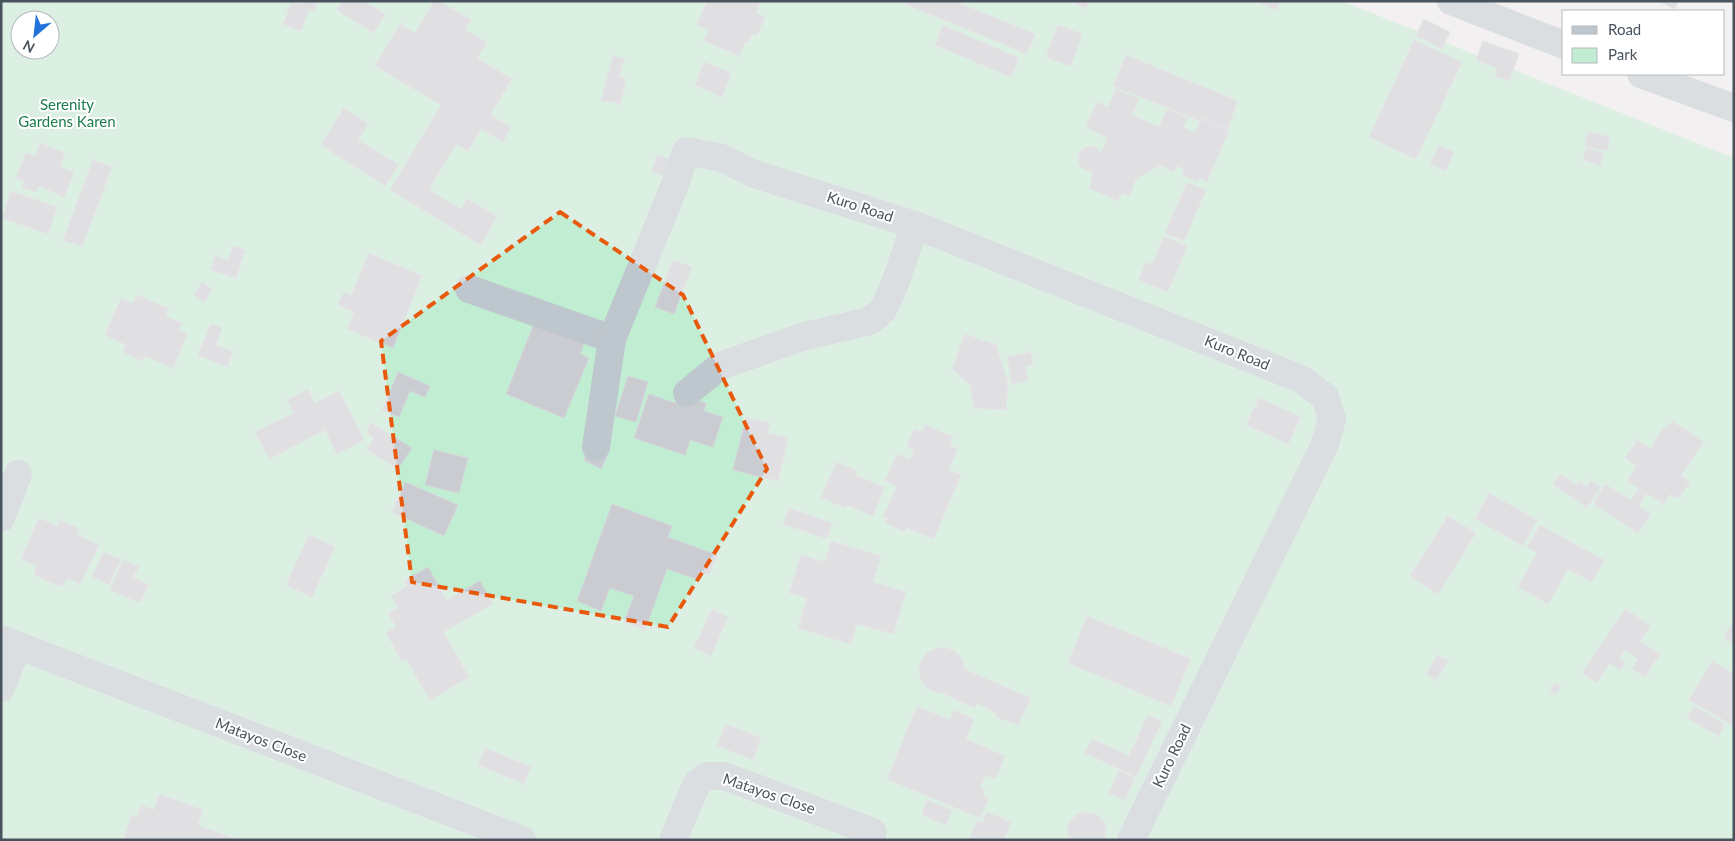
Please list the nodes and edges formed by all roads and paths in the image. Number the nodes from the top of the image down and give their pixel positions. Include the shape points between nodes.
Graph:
1 (1451, 1) edge
2 (1562, 44) edge
3 (1644, 75) edge
4 (1734, 108) edge
5 (915, 225) junction
6 (469, 289) dead end
7 (612, 339) junction
8 (687, 393) dead end
9 (596, 446) dead end
10 (18, 474) dead end
11 (1, 518) edge
12 (9, 643) edge
13 (1, 688) edge
14 (873, 832) dead end
15 (522, 840) edge
16 (673, 840) edge
17 (1131, 840) edge

1 - 2 street
3 - 4 street
5 - 7 street, Kuro Road via 754,174 722,158 686,151
5 - 8 street via 883,310 870,321 805,336 720,366
5 - 17 street, Kuro Road via 1301,379 1325,397 1332,420 1325,444
6 - 7 street
7 - 9 street
10 - 11 street
12 - 13 street
12 - 15 street, Matayos Close
14 - 16 street, Matayos Close via 724,776 707,776 697,783

